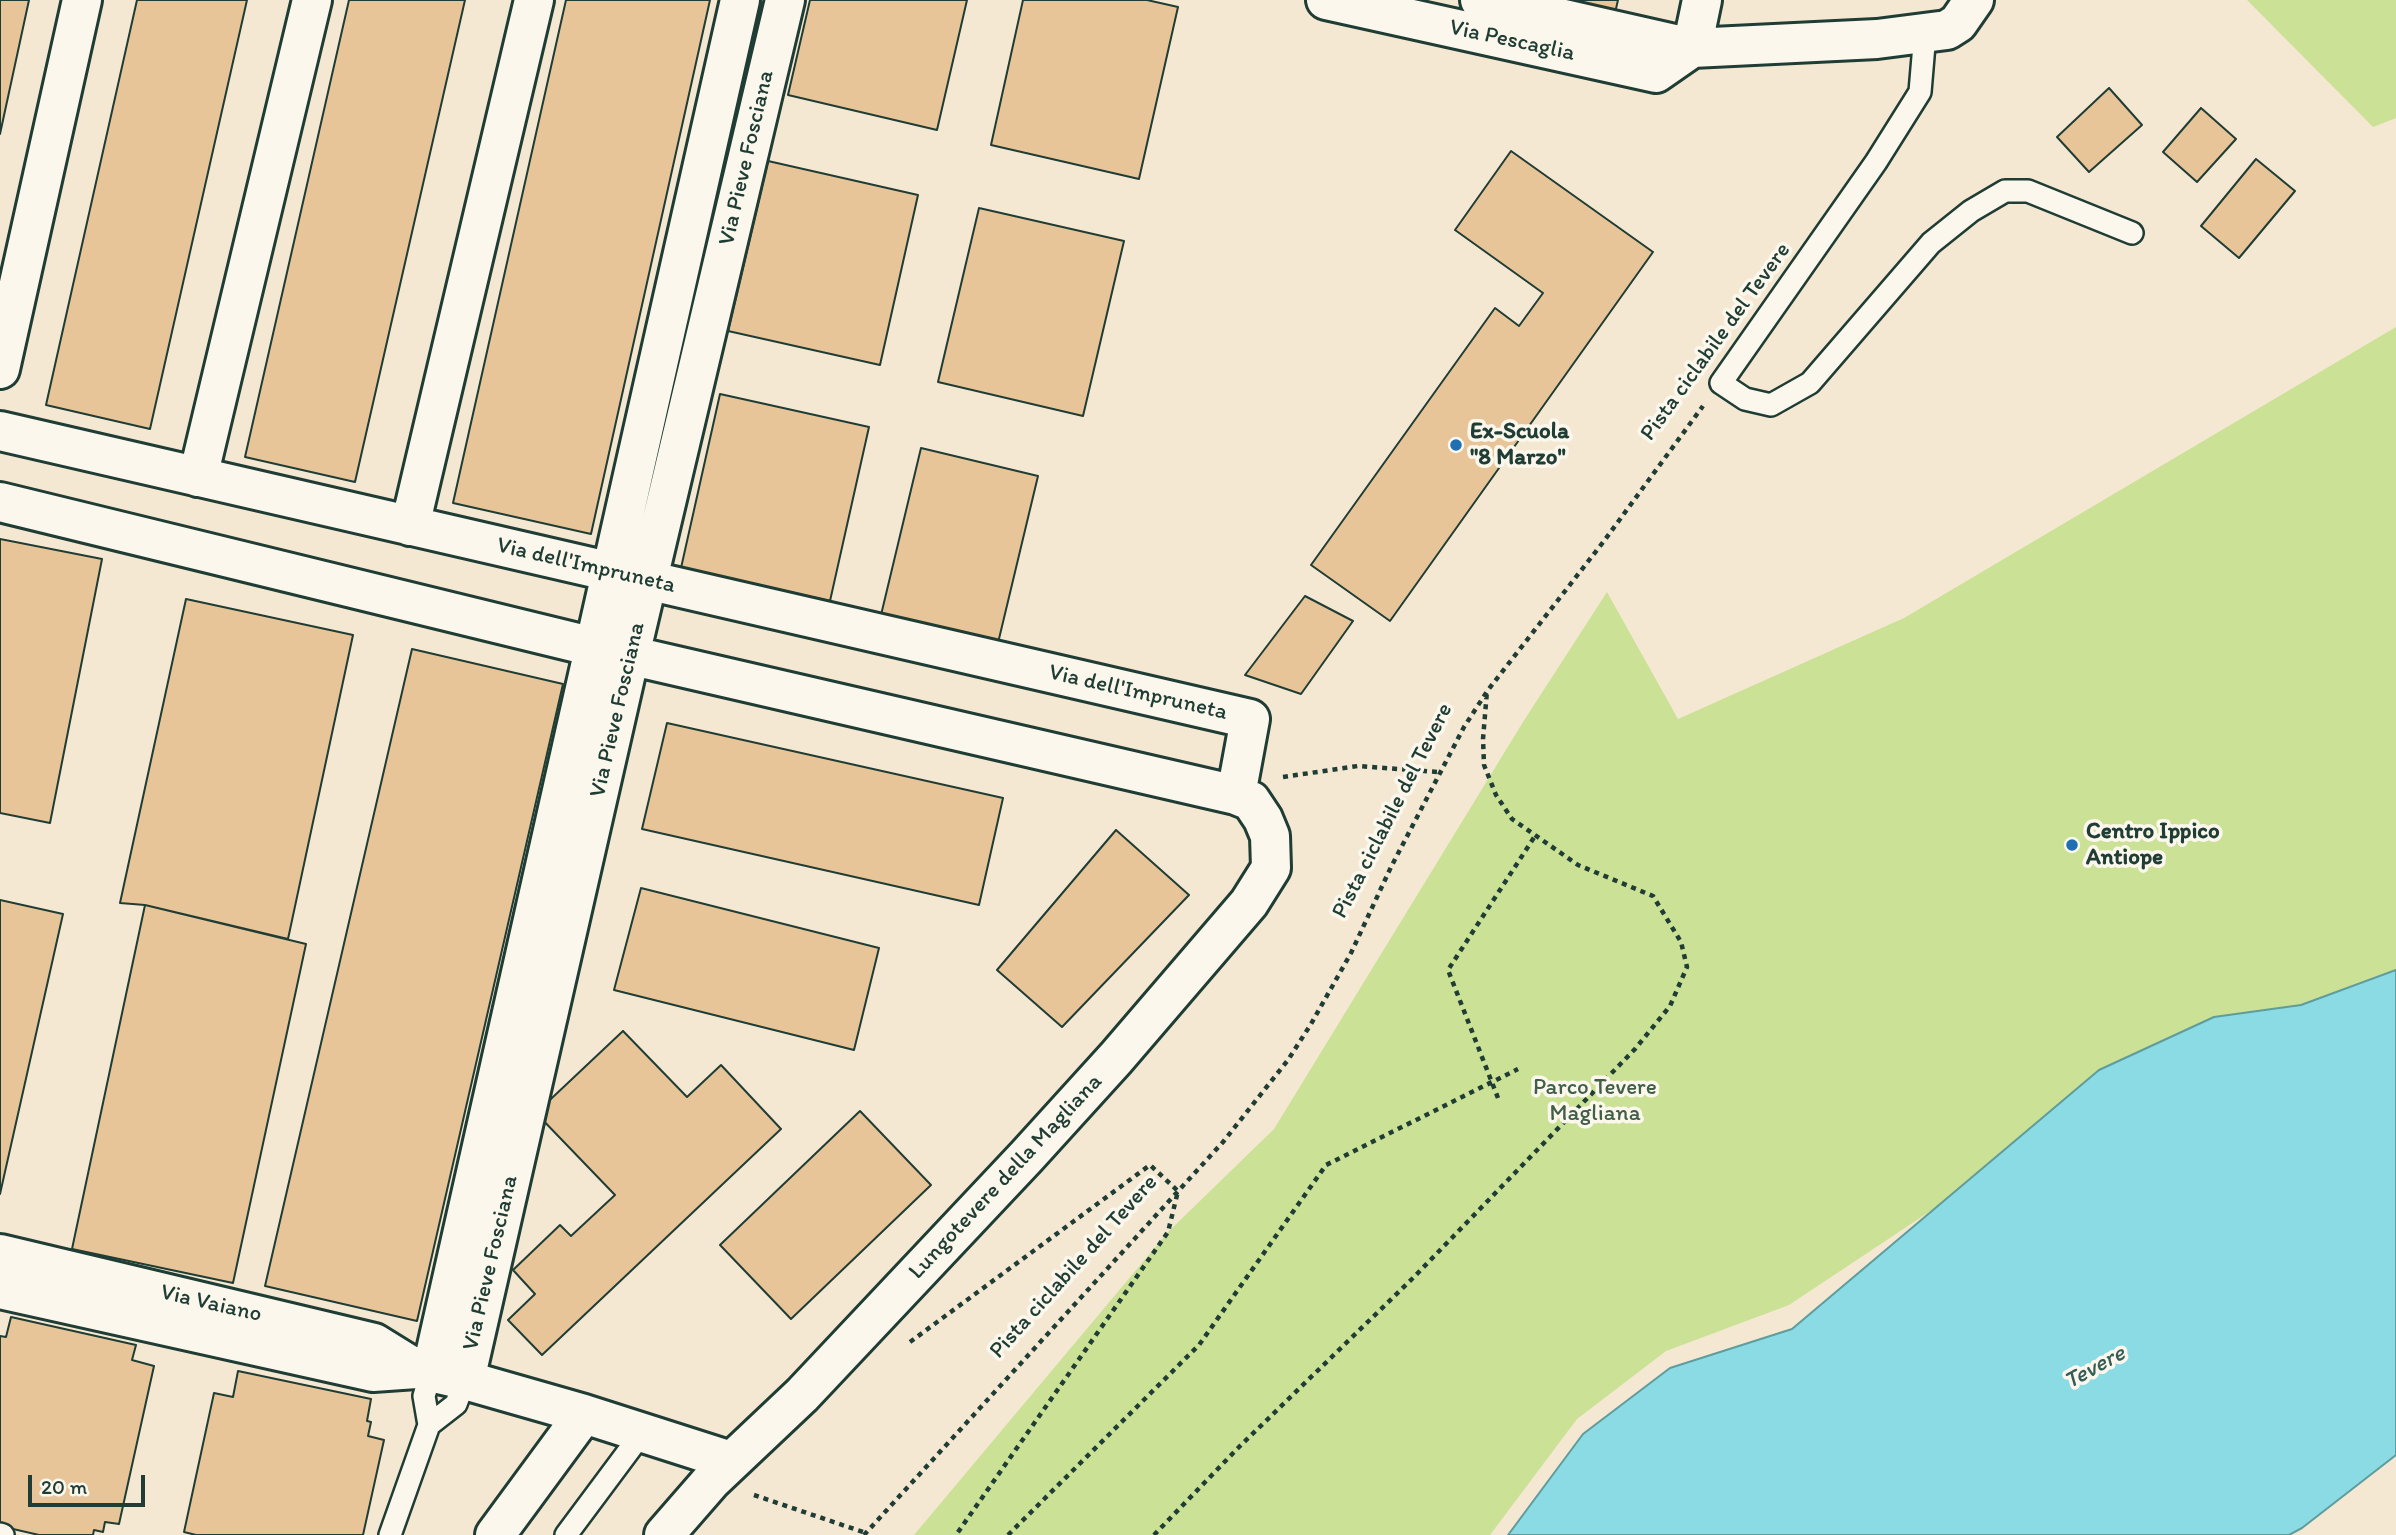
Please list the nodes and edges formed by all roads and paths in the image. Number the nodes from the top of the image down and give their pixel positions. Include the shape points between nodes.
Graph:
1 (82, 0) edge
2 (312, 0) edge
3 (534, 0) edge
4 (740, 0) edge
5 (785, 0) edge
6 (1326, 0) edge
7 (1480, 0) edge
8 (1702, 0) edge
9 (1974, 0) edge
10 (1925, 33) junction
11 (1692, 48) junction
12 (2132, 233) dead end
13 (0, 369) edge
14 (1721, 383) junction
15 (0, 430) edge
16 (198, 477) junction
17 (0, 502) edge
18 (410, 526) junction
19 (612, 570) junction
20 (648, 580) junction
21 (612, 651) junction
22 (1488, 690) junction
23 (1438, 772) junction
24 (1287, 777) dead end
25 (1236, 795) junction
26 (1535, 836) junction
27 (1518, 1069) dead end
28 (1491, 1082) junction
29 (1498, 1098) dead end
30 (1178, 1191) junction
31 (0, 1254) edge
32 (0, 1289) edge
33 (908, 1343) dead end
34 (437, 1374) junction
35 (584, 1414) junction
36 (429, 1425) junction
37 (642, 1433) junction
38 (737, 1476) junction
39 (865, 1534) edge
40 (390, 1535) edge
41 (495, 1535) edge
42 (566, 1535) edge
43 (664, 1535) edge
44 (957, 1535) edge
45 (1008, 1535) edge
46 (1154, 1535) edge

1 - 13 street
2 - 16 street
3 - 18 street
4 - 19 street, Via Pieve Fosciana
5 - 20 street, Via Pieve Fosciana
6 - 11 street, Via Pescaglia via 1656,73
7 - 11 street, Via Pescaglia
8 - 11 street
9 - 10 street, Via Pescaglia via 1958,23 1947,30
10 - 11 street, Via Pescaglia
10 - 14 lane, Pista ciclabile del Tevere via 1920,92
12 - 14 lane via 2028,191 2005,191 1931,243 1810,383 1772,405 1745,400
14 - 22 path, Pista ciclabile del Tevere
15 - 16 street, Via dell'Impruneta
16 - 18 street, Via dell'Impruneta
17 - 21 street
18 - 19 street, Via dell'Impruneta
19 - 20 street, Via dell'Impruneta
19 - 21 street, Via Pieve Fosciana
20 - 21 street, Via Pieve Fosciana
20 - 25 street, Via dell'Impruneta via 1250,719
21 - 25 street
21 - 34 street, Via Pieve Fosciana
22 - 23 path, Pista ciclabile del Tevere
22 - 26 path via 1484,765 1512,819
23 - 24 path via 1358,766
23 - 30 path, Pista ciclabile del Tevere via 1351,953 1311,1024 1253,1104
25 - 38 street, Lungotevere della Magliana via 1251,801 1270,836 1271,868 1249,903 1027,1157 802,1395
26 - 28 path via 1448,970
26 - 46 path via 1578,865 1653,896 1681,942 1687,967 1670,1006 1635,1049 1413,1278
27 - 28 path
28 - 29 path
28 - 45 path via 1326,1165 1199,1345
30 - 33 path via 1150,1165
30 - 39 path, Pista ciclabile del Tevere
30 - 44 path via 1168,1232
31 - 34 street, Via Vaiano via 374,1343
32 - 34 street, Via Vaiano via 373,1372
34 - 35 street, Via Vaiano
34 - 36 lane via 424,1396
34 - 36 lane via 456,1404
35 - 37 street, Via Vaiano
35 - 41 street
36 - 40 lane
37 - 38 street, Via Vaiano
37 - 42 lane
38 - 39 path
38 - 43 street, Lungotevere della Magliana via 711,1481

